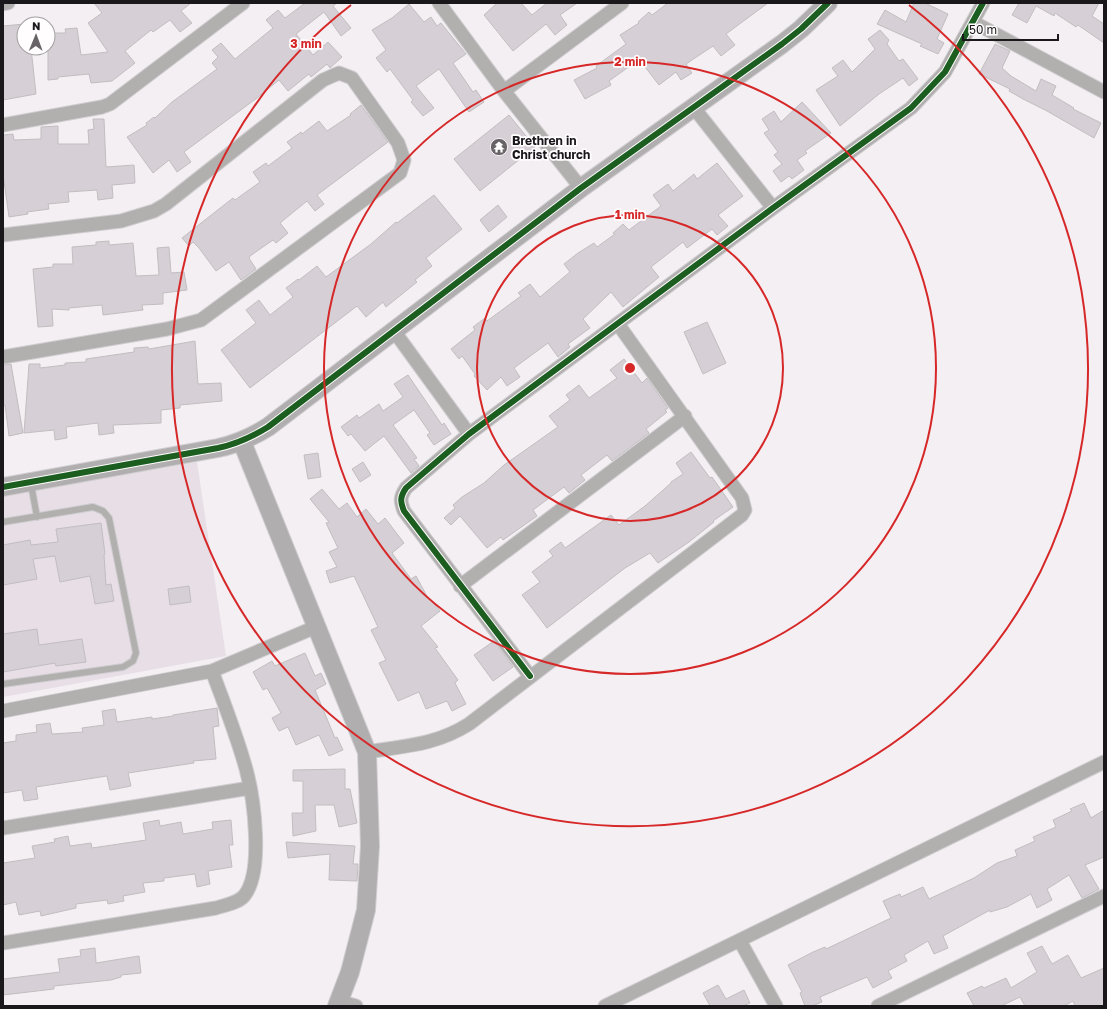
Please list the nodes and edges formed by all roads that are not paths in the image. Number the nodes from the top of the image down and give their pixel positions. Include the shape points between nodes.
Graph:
1 (8, 3) edge
2 (243, 3) edge
3 (439, 3) edge
4 (622, 3) edge
5 (828, 3) edge
6 (983, 3) edge
7 (3, 4) edge
8 (973, 22) junction
9 (504, 91) junction
10 (1104, 92) edge
11 (694, 108) junction
12 (3, 125) edge
13 (580, 188) junction
14 (773, 208) junction
15 (3, 235) edge
16 (618, 324) junction
17 (394, 331) junction
18 (4, 353) edge
19 (685, 416) junction
20 (469, 434) junction
21 (242, 442) junction
22 (30, 482) junction
23 (3, 487) edge
24 (37, 517) junction
25 (3, 522) edge
26 (460, 586) junction
27 (318, 626) junction
28 (212, 671) junction
29 (530, 676) junction
30 (3, 684) edge
31 (3, 711) edge
32 (367, 752) junction
33 (1104, 762) edge
34 (250, 788) junction
35 (3, 828) edge
36 (1104, 896) edge
37 (740, 940) junction
38 (3, 943) edge
39 (337, 1003) edge
40 (356, 1006) edge
41 (605, 1006) edge
42 (776, 1006) edge
43 (878, 1006) edge

1 - 7 street
2 - 12 street via 110,104
3 - 9 street
4 - 9 street
5 - 11 street via 782,44
6 - 8 street
8 - 10 street
8 - 14 street via 945,72 911,108
9 - 13 street
11 - 13 street
11 - 14 street
13 - 17 street
14 - 16 street
15 - 18 street via 122,221 154,211 323,80 339,73 352,78 398,143 404,160 400,173 201,320 167,329
16 - 19 street
16 - 20 street
17 - 20 street
17 - 21 street via 268,427
19 - 26 street
19 - 29 street via 742,498 742,515
20 - 26 street via 401,495 404,511
21 - 22 street
21 - 27 street
22 - 23 street
22 - 24 lane
24 - 25 lane
24 - 30 lane via 93,507 103,511 109,518 136,653 133,661 123,666
26 - 29 street
27 - 28 street
27 - 32 street
28 - 31 street
28 - 34 street via 235,733
29 - 32 street via 452,735 432,742
32 - 39 street via 370,846 366,910 350,972
33 - 37 street
34 - 35 street
34 - 38 street via 255,871 252,883 243,897 216,908
36 - 43 street
37 - 41 street
37 - 42 street
39 - 40 street

